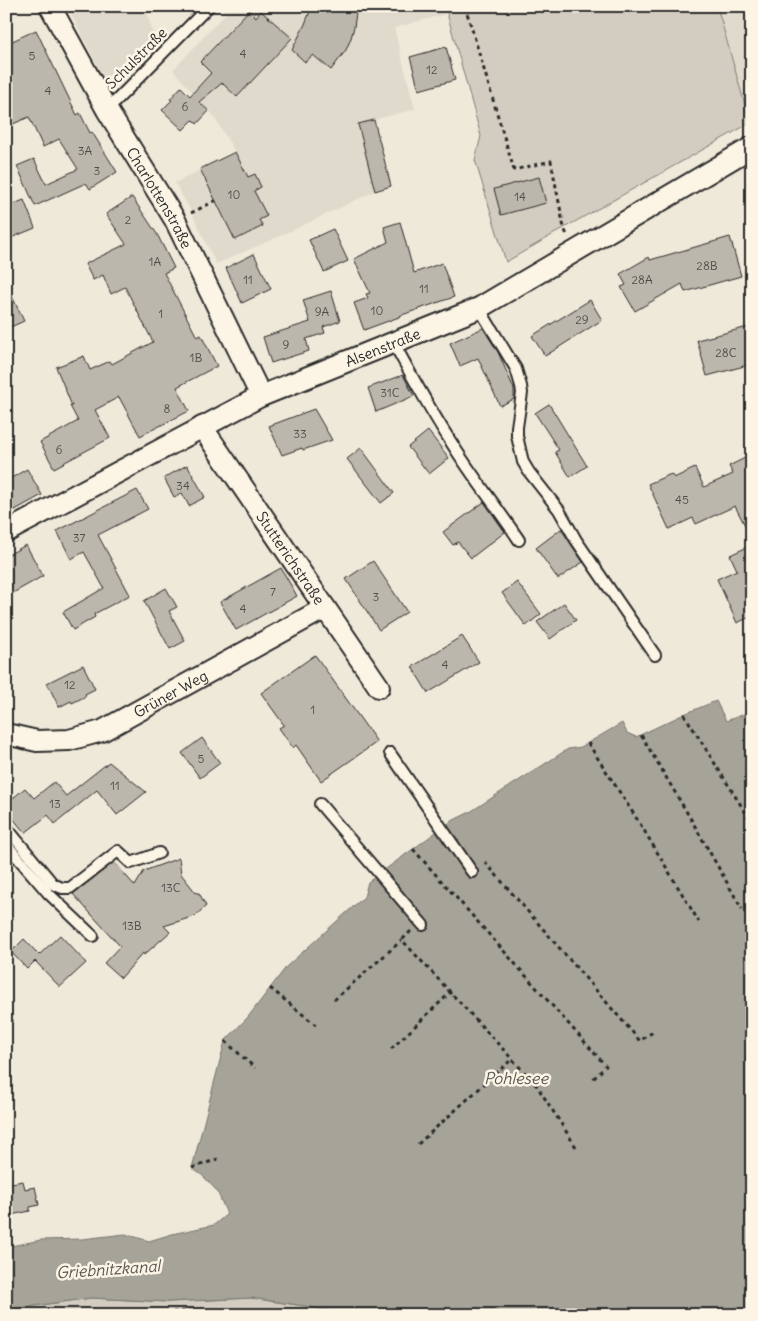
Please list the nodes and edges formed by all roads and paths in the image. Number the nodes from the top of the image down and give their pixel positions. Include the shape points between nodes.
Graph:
1 (50, 6) edge
2 (209, 6) edge
3 (465, 6) edge
4 (107, 110) junction
5 (752, 147) edge
6 (217, 200) dead end
7 (175, 220) junction
8 (573, 252) junction
9 (480, 308) junction
10 (393, 342) junction
11 (261, 396) junction
12 (202, 427) junction
13 (6, 532) edge
14 (519, 540) dead end
15 (325, 608) junction
16 (655, 655) dead end
17 (379, 687) dead end
18 (684, 714) dead end
19 (6, 734) edge
20 (641, 735) dead end
21 (588, 743) dead end
22 (390, 753) dead end
23 (320, 804) dead end
24 (752, 823) edge
25 (6, 828) edge
26 (6, 844) edge
27 (413, 849) dead end
28 (159, 854) dead end
29 (482, 858) dead end
30 (472, 872) dead end
31 (742, 909) dead end
32 (699, 922) dead end
33 (404, 925) dead end
34 (422, 925) dead end
35 (93, 936) dead end
36 (402, 940) junction
37 (270, 988) dead end
38 (451, 992) junction
39 (334, 1000) dead end
40 (316, 1025) dead end
41 (654, 1031) dead end
42 (225, 1041) dead end
43 (391, 1049) dead end
44 (512, 1059) junction
45 (256, 1068) dead end
46 (591, 1081) dead end
47 (418, 1144) dead end
48 (576, 1147) dead end
49 (218, 1159) dead end
50 (192, 1168) dead end
51 (141, 1315) edge
52 (245, 1315) edge

1 - 4 street, Charlottenstraße
2 - 4 lane, Schulstraße
3 - 8 path via 514,170 550,161 564,228
4 - 7 street, Charlottenstraße
5 - 8 street, Alsenstraße
6 - 7 path
7 - 11 street, Charlottenstraße
8 - 9 street, Alsenstraße
9 - 10 street, Alsenstraße
9 - 16 lane via 519,378 522,393 517,436 523,462 559,510
10 - 11 street, Alsenstraße
10 - 14 lane via 451,443
11 - 12 street, Alsenstraße
12 - 13 street, Alsenstraße
12 - 15 street, Stutterichstraße
15 - 17 street, Stutterichstraße
15 - 19 street, Grüner Weg via 102,732 70,740 37,741
18 - 24 path
20 - 31 path
21 - 32 path
22 - 30 lane
23 - 34 lane
25 - 28 lane via 53,884 62,888 70,888 118,850 131,864
26 - 35 lane via 49,894
27 - 46 path via 606,1066
29 - 41 path via 640,1042
33 - 36 path via 410,932
36 - 38 path
36 - 39 path
37 - 40 path
38 - 43 path
38 - 44 path
42 - 45 path
44 - 47 path
44 - 48 path via 537,1086
49 - 50 path
51 - 52 path via 184,1311

